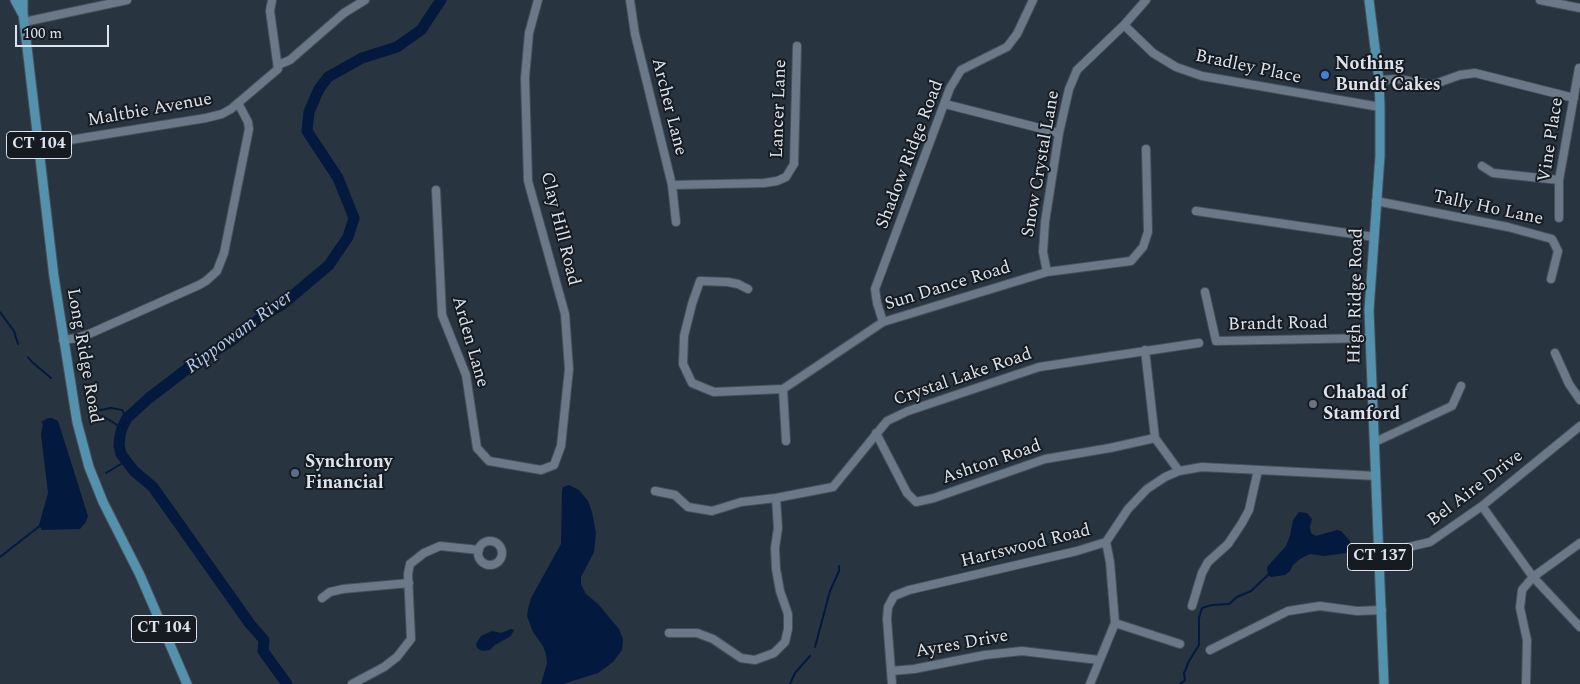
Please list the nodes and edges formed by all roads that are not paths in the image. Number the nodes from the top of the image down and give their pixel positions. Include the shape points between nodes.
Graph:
1 (15, 0) edge
2 (24, 0) edge
3 (128, 0) edge
4 (272, 0) edge
5 (365, 0) edge
6 (538, 0) edge
7 (630, 0) edge
8 (1033, 0) edge
9 (1146, 0) edge
10 (1368, 0) edge
11 (1540, 0) edge
12 (1580, 8) edge
13 (23, 18) junction
14 (1124, 25) junction
15 (797, 46) dead end
16 (278, 65) junction
17 (1579, 68) edge
18 (1379, 80) junction
19 (1574, 98) junction
20 (238, 103) junction
21 (945, 104) junction
22 (1380, 107) junction
23 (1059, 133) junction
24 (39, 145) junction
25 (1146, 149) dead end
26 (1482, 166) dead end
27 (1559, 180) junction
28 (672, 185) junction
29 (436, 190) dead end
30 (1376, 201) junction
31 (1196, 211) dead end
32 (1559, 218) dead end
33 (676, 222) dead end
34 (1374, 237) junction
35 (1047, 272) junction
36 (1550, 279) dead end
37 (748, 289) dead end
38 (1205, 292) dead end
39 (883, 322) junction
40 (1370, 338) junction
41 (63, 340) junction
42 (1198, 343) dead end
43 (1145, 350) junction
44 (1555, 352) dead end
45 (1460, 386) dead end
46 (783, 389) junction
47 (1580, 400) edge
48 (1580, 426) edge
49 (876, 433) junction
50 (1155, 438) junction
51 (786, 442) dead end
52 (1375, 442) junction
53 (554, 465) joint
54 (1258, 470) junction
55 (1179, 472) junction
56 (1376, 476) junction
57 (655, 491) dead end
58 (776, 498) junction
59 (1482, 506) junction
60 (1106, 542) junction
61 (1580, 543) edge
62 (479, 550) dead end
63 (1380, 554) junction
64 (1533, 578) junction
65 (409, 583) junction
66 (322, 598) dead end
67 (1192, 606) dead end
68 (1382, 610) junction
69 (1115, 624) junction
70 (1580, 627) edge
71 (669, 633) dead end
72 (1180, 644) dead end
73 (1210, 650) dead end
74 (1099, 660) junction
75 (891, 671) junction
76 (187, 684) edge
77 (352, 684) edge
78 (892, 684) edge
79 (1090, 684) edge
80 (1384, 684) edge
81 (1526, 684) edge

1 - 13 main road, Long Ridge Road / CT 104
2 - 13 main road, Long Ridge Road / CT 104
3 - 13 street
4 - 16 street via 270,16
5 - 16 street, Maltbie Avenue via 339,17 290,60
6 - 53 street, Clay Hill Road via 529,33 525,78 528,181 565,314 569,369 561,446
7 - 28 street, Archer Lane via 635,34
8 - 21 street, Shadow Ridge Road via 1007,47 961,70
9 - 14 street, Snow Crystal Lane
10 - 18 main road, High Ridge Road / CT 137
11 - 12 street
13 - 24 main road, Long Ridge Road / CT 104
14 - 22 street, Bradley Place via 1153,53 1176,67 1202,76
14 - 23 street, Snow Crystal Lane via 1076,70
15 - 28 street, Lancer Lane via 794,164 786,177 764,183
16 - 20 street, Maltbie Avenue
17 - 19 street, Vine Place
18 - 19 street via 1398,79 1432,85 1460,74 1475,73
18 - 22 main road, High Ridge Road / CT 137
19 - 27 street, Vine Place
20 - 24 street, Maltbie Avenue via 222,114 206,118
20 - 41 street via 249,129 224,253 217,271 199,285 89,334
21 - 23 street
21 - 39 street, Shadow Ridge Road via 875,288
22 - 30 main road, High Ridge Road / CT 137
23 - 35 street, Snow Crystal Lane via 1045,222 1043,252
24 - 41 main road, Long Ridge Road / CT 104
25 - 35 street, Sun Dance Road via 1148,232 1143,247 1131,261
26 - 27 street via 1493,173
27 - 32 street, Vine Place
28 - 33 street, Archer Lane
29 - 53 street, Arden Lane via 442,315 466,375 477,448 489,461 541,470
30 - 34 main road, High Ridge Road / CT 137
30 - 36 street, Tally Ho Lane via 1552,239 1558,251
31 - 34 street
34 - 40 main road, High Ridge Road / CT 137
35 - 39 street, Sun Dance Road
37 - 46 street via 728,282 700,281 684,336 682,364 692,383 714,392
38 - 40 street, Brandt Road via 1216,341
39 - 46 street, Sun Dance Road
40 - 52 main road, High Ridge Road / CT 137
41 - 76 main road, Long Ridge Road / CT 104 via 77,422 92,476 140,575
42 - 43 street, Crystal Lake Road
43 - 49 street, Crystal Lake Road via 1039,366 908,411 887,421
43 - 50 street
44 - 47 street
45 - 52 street via 1452,406
46 - 51 street
48 - 59 street, Bel Aire Drive
49 - 50 street, Ashton Road via 907,493 916,502 1045,459
49 - 58 street, Crystal Lake Road via 833,487
50 - 55 street
52 - 56 main road, High Ridge Road / CT 137
54 - 55 street, Hartswood Road via 1202,467
54 - 56 street, Hartswood Road
54 - 67 street via 1249,510 1228,544 1208,562
55 - 60 street, Hartswood Road via 1147,489 1128,509
56 - 63 main road, High Ridge Road / CT 137
57 - 58 street, Crystal Lake Road via 674,495 688,507 712,511 741,502
58 - 71 street via 776,569 788,614 785,642 774,653 755,660 741,658 713,639 697,633
59 - 63 street, Bel Aire Drive via 1430,542
59 - 64 street
60 - 69 street
60 - 75 street, Hartswood Road via 894,596 887,613
61 - 64 street
62 - 65 street via 440,546 424,553 410,564
63 - 68 main road, High Ridge Road / CT 137
64 - 70 street
64 - 81 street via 1522,590 1520,608 1527,640
65 - 66 street via 342,589
65 - 77 street via 412,639 384,667
68 - 73 street via 1357,611 1320,606 1288,611
68 - 80 main road, High Ridge Road / CT 137
69 - 72 street
69 - 74 street
74 - 75 street, Ayres Drive via 1022,650
74 - 79 street
75 - 78 street

